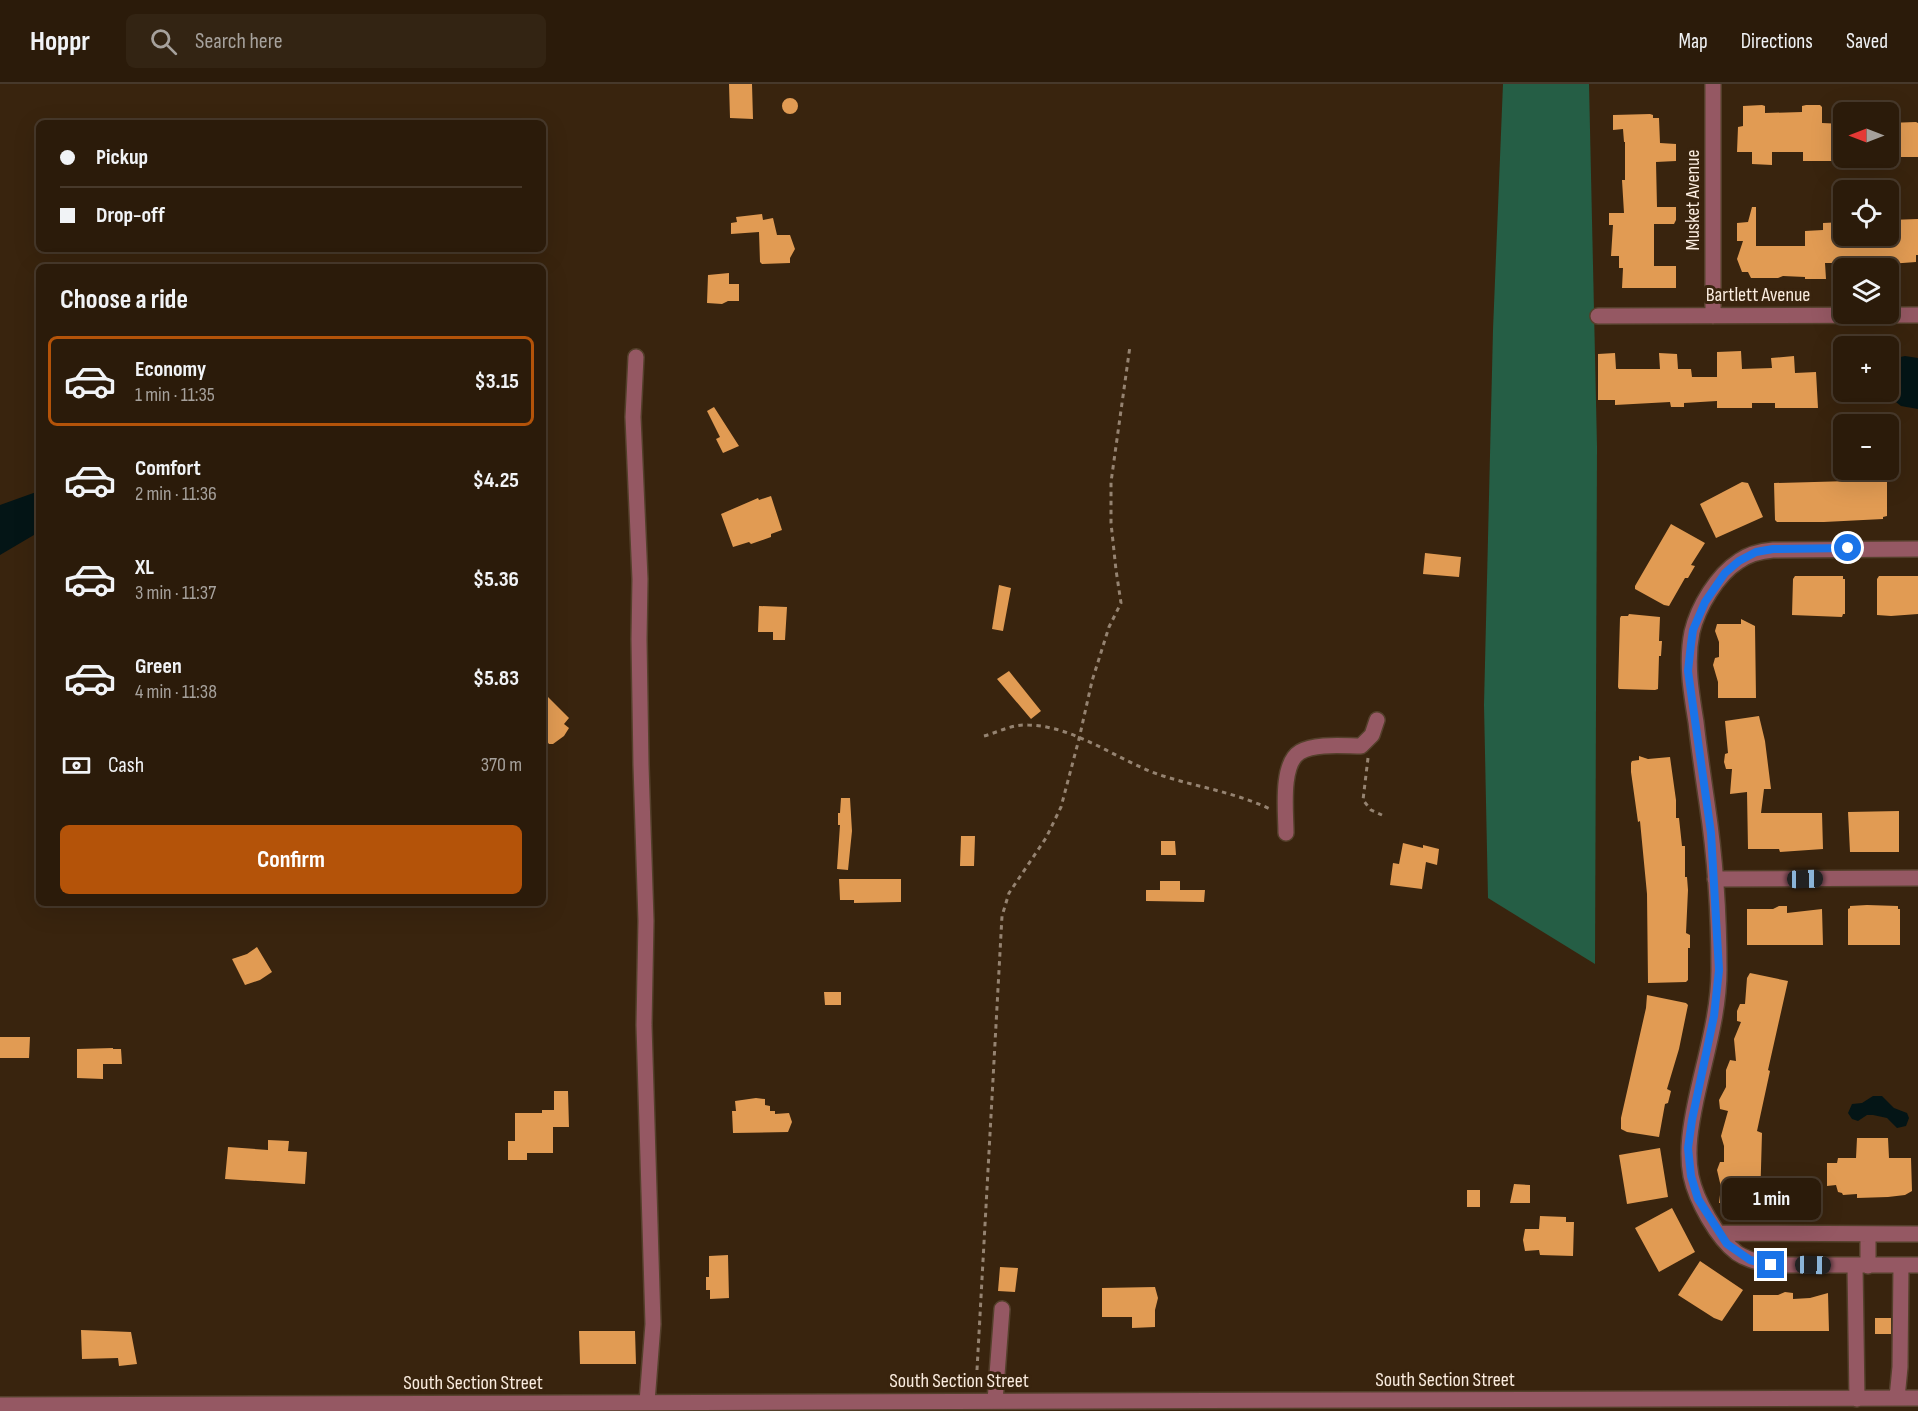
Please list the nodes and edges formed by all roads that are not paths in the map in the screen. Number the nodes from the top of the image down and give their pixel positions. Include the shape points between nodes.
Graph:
1 (1713, 84) edge
2 (1918, 315) edge
3 (1598, 316) dead end
4 (1713, 316) junction
5 (636, 357) dead end
6 (1918, 549) edge
7 (1374, 728) road end
8 (1286, 828) road end
9 (1918, 878) edge
10 (1715, 879) junction
11 (1719, 1233) junction
12 (1868, 1234) junction
13 (1918, 1234) edge
14 (1901, 1265) junction
15 (1918, 1265) edge
16 (1862, 1266) junction
17 (1002, 1309) dead end
18 (1898, 1398) junction
19 (1918, 1398) edge
20 (1857, 1399) junction
21 (995, 1401) junction
22 (647, 1402) junction
23 (0, 1404) edge
24 (1630, 1405) edge
25 (105, 1407) edge

1 - 4 street, Musket Avenue
2 - 4 street, Bartlett Avenue
3 - 4 street, Bartlett Avenue
5 - 22 street via 633,417 640,567 644,1024 653,1324
6 - 10 street via 1756,552 1739,561 1714,587 1693,630 1688,671
7 - 8 street via 1361,746 1326,746 1300,752 1291,762 1285,797
9 - 10 street
10 - 11 street via 1718,987 1688,1148 1698,1199
11 - 12 street
11 - 16 street via 1736,1252 1771,1265
12 - 13 street
12 - 16 street
14 - 15 street
14 - 16 street
14 - 18 street
16 - 20 street
17 - 21 street
18 - 19 street, South Section Street
18 - 20 street, South Section Street
20 - 24 street, South Section Street
21 - 22 street, South Section Street
21 - 24 street, South Section Street
22 - 25 street, South Section Street
23 - 25 street, South Section Street

